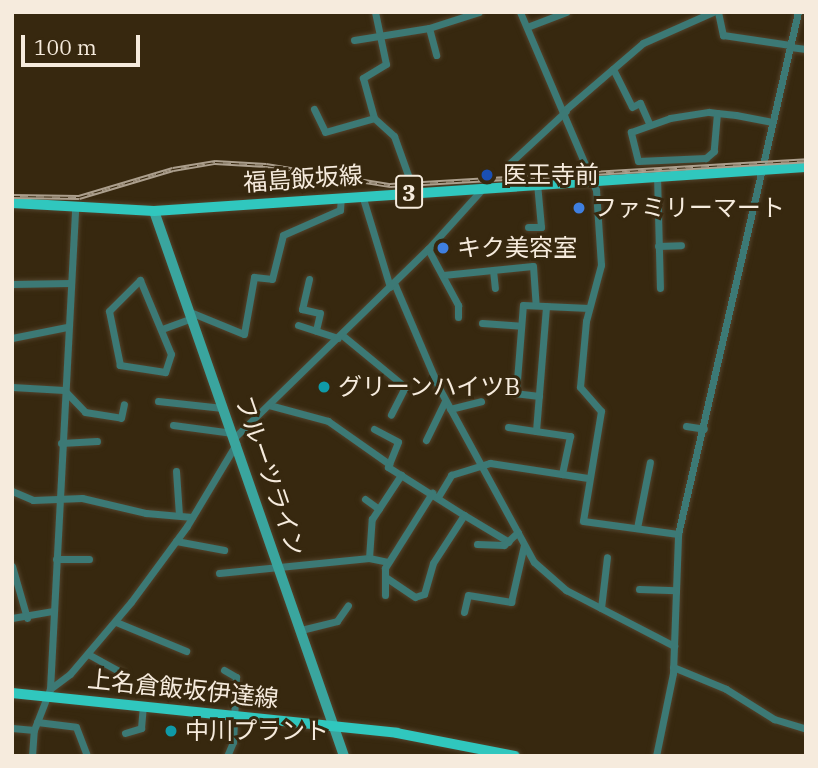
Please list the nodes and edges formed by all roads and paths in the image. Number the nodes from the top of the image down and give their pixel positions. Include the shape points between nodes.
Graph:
1 (375, 12) edge
2 (478, 12) edge
3 (520, 12) edge
4 (566, 12) edge
5 (716, 12) edge
6 (798, 12) edge
7 (687, 16) edge
8 (527, 27) junction
9 (429, 28) junction
10 (381, 37) junction
11 (354, 40) dead end
12 (790, 46) junction
13 (806, 49) edge
14 (436, 55) dead end
15 (613, 69) junction
16 (314, 109) dead end
17 (565, 110) junction
18 (717, 113) junction
19 (374, 118) junction
20 (772, 122) junction
21 (650, 125) junction
22 (510, 163) dead end
23 (806, 167) edge
24 (763, 169) junction
25 (657, 175) junction
26 (594, 179) junction
27 (537, 183) junction
28 (485, 186) junction
29 (414, 192) junction
30 (362, 195) junction
31 (342, 196) junction
32 (12, 203) edge
33 (75, 208) junction
34 (154, 211) junction
35 (527, 227) dead end
36 (681, 245) dead end
37 (658, 246) junction
38 (428, 249) junction
39 (493, 270) junction
40 (443, 275) junction
41 (309, 279) dead end
42 (70, 283) junction
43 (12, 284) edge
44 (392, 285) junction
45 (495, 288) dead end
46 (660, 288) dead end
47 (536, 305) junction
48 (546, 306) junction
49 (589, 308) junction
50 (191, 315) junction
51 (458, 317) dead end
52 (482, 323) dead end
53 (298, 325) dead end
54 (521, 326) junction
55 (67, 327) junction
56 (162, 329) junction
57 (316, 331) junction
58 (340, 336) junction
59 (12, 338) edge
60 (12, 387) edge
61 (64, 390) junction
62 (539, 396) junction
63 (158, 401) dead end
64 (445, 401) junction
65 (481, 401) dead end
66 (124, 404) dead end
67 (270, 405) junction
68 (223, 408) junction
69 (450, 409) junction
70 (391, 415) dead end
71 (173, 425) dead end
72 (686, 426) dead end
73 (508, 428) dead end
74 (374, 429) dead end
75 (704, 429) junction
76 (536, 431) junction
77 (234, 439) junction
78 (426, 440) dead end
79 (97, 441) dead end
80 (61, 443) junction
81 (650, 462) dead end
82 (389, 464) junction
83 (484, 465) junction
84 (176, 471) dead end
85 (562, 474) junction
86 (401, 475) junction
87 (588, 478) junction
88 (12, 491) edge
89 (435, 495) junction
90 (365, 499) dead end
91 (59, 502) junction
92 (379, 509) junction
93 (179, 515) junction
94 (464, 515) junction
95 (192, 517) junction
96 (637, 528) junction
97 (517, 532) junction
98 (678, 534) junction
99 (176, 541) junction
100 (509, 542) junction
101 (477, 544) dead end
102 (524, 545) junction
103 (224, 550) dead end
104 (607, 557) dead end
105 (369, 558) junction
106 (56, 559) junction
107 (89, 559) dead end
108 (388, 562) junction
109 (12, 566) edge
110 (280, 568) junction
111 (219, 573) dead end
112 (387, 578) junction
113 (639, 589) dead end
114 (676, 590) junction
115 (385, 595) dead end
116 (348, 605) dead end
117 (601, 608) junction
118 (53, 611) junction
119 (464, 612) dead end
120 (12, 618) edge
121 (27, 618) junction
122 (116, 622) junction
123 (300, 630) junction
124 (674, 646) junction
125 (186, 651) dead end
126 (88, 654) junction
127 (673, 667) junction
128 (224, 670) dead end
129 (122, 673) dead end
130 (50, 692) junction
131 (12, 693) edge
132 (143, 706) junction
133 (234, 716) junction
134 (36, 726) junction
135 (12, 727) edge
136 (334, 727) junction
137 (806, 729) edge
138 (125, 733) dead end
139 (32, 756) edge
140 (87, 756) edge
141 (226, 756) edge
142 (344, 756) edge
143 (515, 756) edge
144 (656, 756) edge

1 - 10 street
2 - 9 street
3 - 8 street
4 - 8 street
5 - 7 street
5 - 12 street via 723,35
6 - 12 street
7 - 15 street via 643,43
8 - 17 street
9 - 10 street
9 - 14 street
10 - 11 street
10 - 19 street via 386,64 363,78
12 - 13 street
12 - 20 street
15 - 17 street
15 - 21 street via 632,107 640,103
16 - 19 street via 325,132
17 - 22 street
17 - 26 street
18 - 20 street
18 - 21 street
18 - 21 street via 714,151 706,158 638,161 631,132
19 - 29 street via 394,136
20 - 24 street
23 - 24 main road, 福島飯坂線 / 3
24 - 25 main road, 福島飯坂線 / 3
24 - 75 street
25 - 26 main road, 福島飯坂線 / 3
25 - 37 street
26 - 27 main road, 福島飯坂線 / 3
26 - 49 street via 601,265
27 - 28 main road, 福島飯坂線 / 3
27 - 35 street via 541,226
28 - 29 main road, 福島飯坂線 / 3
28 - 38 street
29 - 30 main road, 福島飯坂線 / 3
30 - 31 main road, 福島飯坂線 / 3
30 - 44 street
31 - 34 main road, 福島飯坂線 / 3
31 - 50 street via 340,210 283,235 272,279 254,277 244,334
32 - 33 main road, 福島飯坂線 / 3
33 - 34 main road, 福島飯坂線 / 3
33 - 42 street
34 - 50 street, フルーツライン
36 - 37 street
37 - 46 street
38 - 40 street
38 - 44 street
39 - 40 street
39 - 45 street
39 - 47 street via 533,266
40 - 51 street via 458,305
41 - 57 street via 302,309 320,313
42 - 43 street
42 - 55 street
44 - 58 street
44 - 64 street
47 - 48 street
47 - 54 street via 523,304
48 - 49 street
48 - 62 street
49 - 87 street via 580,387 601,411
50 - 56 street
50 - 68 street, フルーツライン
52 - 54 street
53 - 57 street
54 - 62 street via 516,393
55 - 59 street
55 - 61 street
56 - 56 street via 171,354 166,372 122,367 109,311 140,280
57 - 58 street
58 - 67 street
58 - 70 street via 405,387
60 - 61 street
61 - 66 street via 85,412 121,418
61 - 80 street
62 - 76 street
63 - 68 street
64 - 69 street
64 - 78 street
65 - 69 street
67 - 77 street
67 - 82 street via 328,421
68 - 77 street, フルーツライン
69 - 83 street
71 - 77 street
72 - 75 street
73 - 76 street
74 - 82 street via 398,442
75 - 98 street
76 - 85 street via 570,436
77 - 95 street
77 - 110 street, フルーツライン
79 - 80 street
80 - 91 street
81 - 96 street
82 - 86 street
83 - 85 street
83 - 89 street via 451,475
83 - 97 street
84 - 93 street
85 - 87 street
86 - 89 street
86 - 92 street
87 - 96 street via 583,522
88 - 91 street via 33,500
89 - 94 street
89 - 108 street
90 - 92 street
91 - 93 street via 82,498
91 - 106 street
92 - 105 street via 372,519
93 - 95 street
94 - 100 street
94 - 112 street via 433,563 424,594 415,597
95 - 99 street
96 - 98 street
97 - 100 street
97 - 102 street
98 - 114 street
99 - 103 street
99 - 122 street
100 - 101 street
102 - 117 street via 534,562 566,590
102 - 119 street via 511,601 468,595
104 - 117 street
105 - 108 street
105 - 110 street
106 - 107 street
106 - 118 street
108 - 112 street
109 - 121 street
110 - 111 street
110 - 123 street, フルーツライン
112 - 115 street
113 - 114 street
114 - 124 street
116 - 123 street via 337,621
117 - 124 street
118 - 121 street
118 - 130 street
120 - 121 street
122 - 125 street
122 - 126 street
123 - 136 street, フルーツライン
124 - 127 street
126 - 129 street
126 - 130 street
127 - 137 street
127 - 144 street
128 - 133 street via 236,677
130 - 131 main road, 上名倉飯坂伊達線
130 - 132 main road, 上名倉飯坂伊達線
130 - 134 street
132 - 133 main road, 上名倉飯坂伊達線
132 - 138 street via 141,728
133 - 136 main road, 上名倉飯坂伊達線
133 - 141 street
134 - 135 street
134 - 139 street
134 - 140 street via 76,727
136 - 142 street, フルーツライン
136 - 143 main road, 上名倉飯坂伊達線 via 397,733

